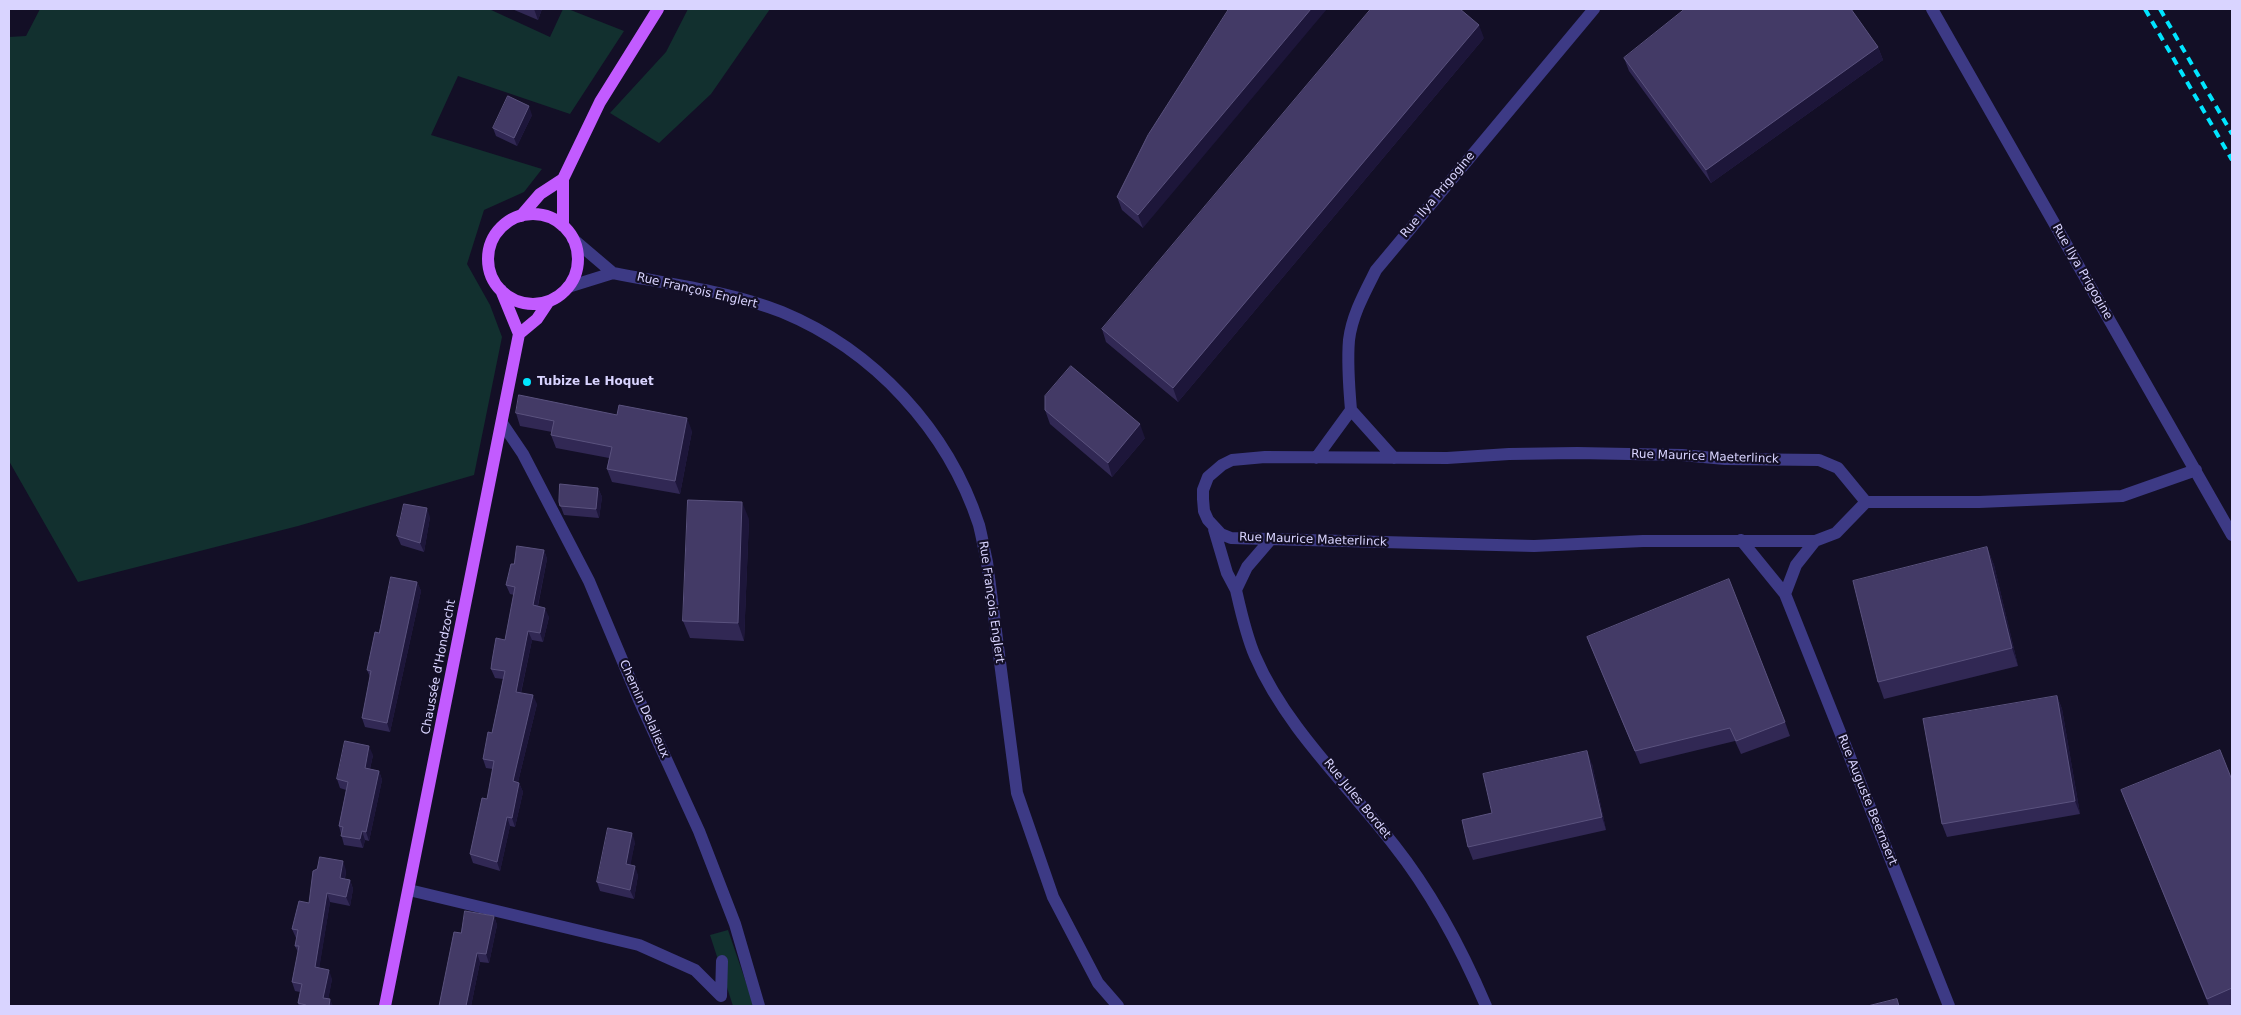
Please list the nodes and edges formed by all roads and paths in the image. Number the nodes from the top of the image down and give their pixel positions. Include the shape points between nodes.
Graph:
1 (658, 9) edge
2 (1594, 9) edge
3 (1932, 9) edge
4 (563, 179) junction
5 (521, 216) junction
6 (563, 226) junction
7 (573, 239) junction
8 (613, 273) junction
9 (568, 287) junction
10 (501, 290) junction
11 (549, 301) junction
12 (519, 334) junction
13 (1351, 410) junction
14 (502, 423) junction
15 (1316, 458) junction
16 (1394, 458) junction
17 (2196, 470) junction
18 (1866, 502) junction
19 (1214, 529) junction
20 (2232, 535) edge
21 (1271, 539) junction
22 (1741, 540) junction
23 (1815, 541) junction
24 (1236, 590) junction
25 (1785, 594) junction
26 (408, 890) junction
27 (722, 961) dead end
28 (385, 1006) edge
29 (759, 1006) edge
30 (1118, 1006) edge
31 (1486, 1006) edge
32 (1949, 1006) edge

1 - 4 main road via 600,102
2 - 13 street, Rue Ilya Prigogine via 1376,270 1360,302 1349,338
3 - 17 street, Rue Ilya Prigogine
4 - 5 main road via 540,194
4 - 6 main road
5 - 6 main road via 549,217
5 - 10 main road via 498,231 491,244 490,272
6 - 7 main road
7 - 8 street
7 - 9 main road via 578,262
8 - 9 street
8 - 30 street, Rue François Englert via 750,301 823,332 872,366 897,390 943,447 979,525 987,562 1017,793 1053,897 1098,983
9 - 11 main road
10 - 11 main road via 522,303
10 - 12 main road
11 - 12 main road via 537,320
12 - 14 main road, Chaussée d'Hondzocht
13 - 15 street
13 - 16 street
14 - 26 main road, Chaussée d'Hondzocht
14 - 29 street, Chemin Delalieux via 523,454 589,581 699,831 735,924
15 - 16 street, Rue Maurice Maeterlinck
15 - 19 street, Rue Maurice Maeterlinck via 1265,457 1232,460 1222,465 1208,477 1203,490 1204,511
16 - 18 street, Rue Maurice Maeterlinck via 1577,453 1819,460 1838,468
17 - 18 street via 2122,496 1979,502
17 - 20 street, Rue Ilya Prigogine
18 - 23 street, Rue Maurice Maeterlinck via 1836,532
19 - 21 street, Rue Maurice Maeterlinck via 1231,538
19 - 24 street, Rue Jules Bordet via 1227,574
21 - 22 street, Rue Maurice Maeterlinck via 1534,546
21 - 24 street via 1247,567
22 - 23 street, Rue Maurice Maeterlinck
22 - 25 street, Rue Auguste Beernaert
23 - 25 street via 1796,565
24 - 31 street, Rue Jules Bordet via 1255,656 1283,706 1419,879 1451,934
25 - 32 street, Rue Auguste Beernaert
26 - 27 street via 639,945 695,970 721,996
26 - 28 main road, Chaussée d'Hondzocht

